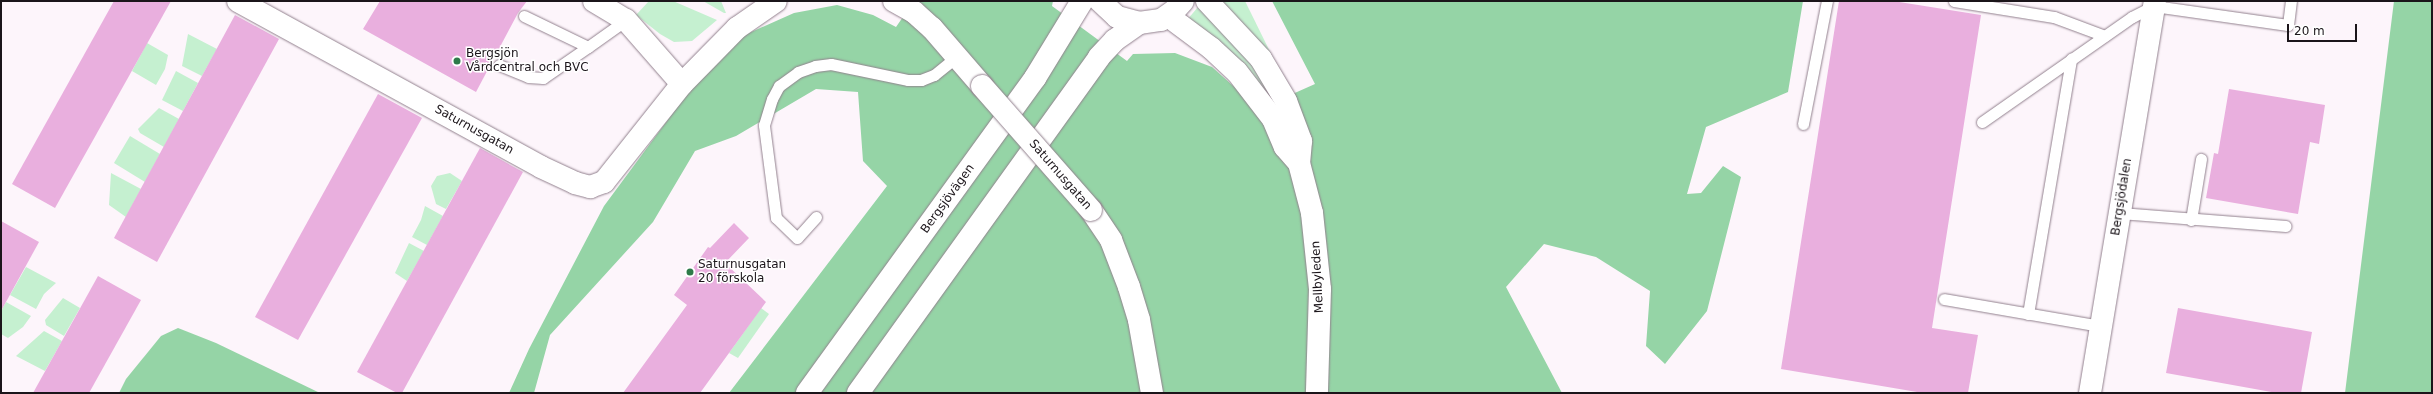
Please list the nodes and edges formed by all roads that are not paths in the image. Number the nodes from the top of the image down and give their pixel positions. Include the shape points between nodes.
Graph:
1 (238, 1) edge
2 (594, 1) edge
3 (776, 1) edge
4 (894, 1) edge
5 (1082, 1) edge
6 (1100, 1) edge
7 (1183, 1) edge
8 (1207, 1) edge
9 (1827, 1) edge
10 (1954, 1) edge
11 (2292, 1) edge
12 (2154, 4) edge
13 (524, 16) dead end
14 (1168, 16) junction
15 (626, 20) junction
16 (1139, 24) junction
17 (2105, 36) junction
18 (588, 47) junction
19 (956, 57) junction
20 (2071, 59) junction
21 (498, 65) dead end
22 (682, 84) junction
23 (1982, 122) dead end
24 (1803, 124) dead end
25 (2201, 159) dead end
26 (1299, 164) junction
27 (2120, 213) junction
28 (816, 217) dead end
29 (2191, 220) junction
30 (2285, 226) dead end
31 (1944, 299) dead end
32 (2028, 314) junction
33 (2101, 326) junction
34 (807, 393) edge
35 (858, 393) edge
36 (1152, 393) edge
37 (1317, 393) edge
38 (2090, 393) edge

1 - 22 street, Saturnusgatan via 541,167 590,187 604,182
2 - 15 street
3 - 22 street, Saturnusgatan via 737,28
4 - 19 street, Saturnusgatan via 914,12 932,28
5 - 34 street, Bergsjövägen via 1035,78
6 - 16 street via 1117,17
7 - 14 street
8 - 26 street, Mellbyleden via 1261,60 1274,79 1286,101 1301,140
9 - 24 lane
10 - 17 lane via 2054,17
11 - 12 lane via 2288,25
12 - 17 lane
12 - 27 street, Bergsjödalen
13 - 18 lane
14 - 16 street via 1154,22
14 - 26 street, Mellbyleden via 1211,48 1237,72 1273,119 1285,147
15 - 18 lane
15 - 22 street
16 - 35 street via 1115,40 1099,56
17 - 20 lane
18 - 21 lane via 543,78 528,77
19 - 28 lane via 934,75 921,80 908,80 831,64 798,72 779,86 764,125 776,218 797,238
19 - 36 street, Saturnusgatan, bridge via 1091,210 1111,240 1130,287 1139,320
20 - 23 lane
20 - 32 lane
25 - 29 lane
26 - 37 street, Mellbyleden via 1312,213 1320,289
27 - 29 lane
27 - 33 street, Bergsjödalen
29 - 30 lane
31 - 32 lane
32 - 33 lane
33 - 38 street, Bergsjödalen

